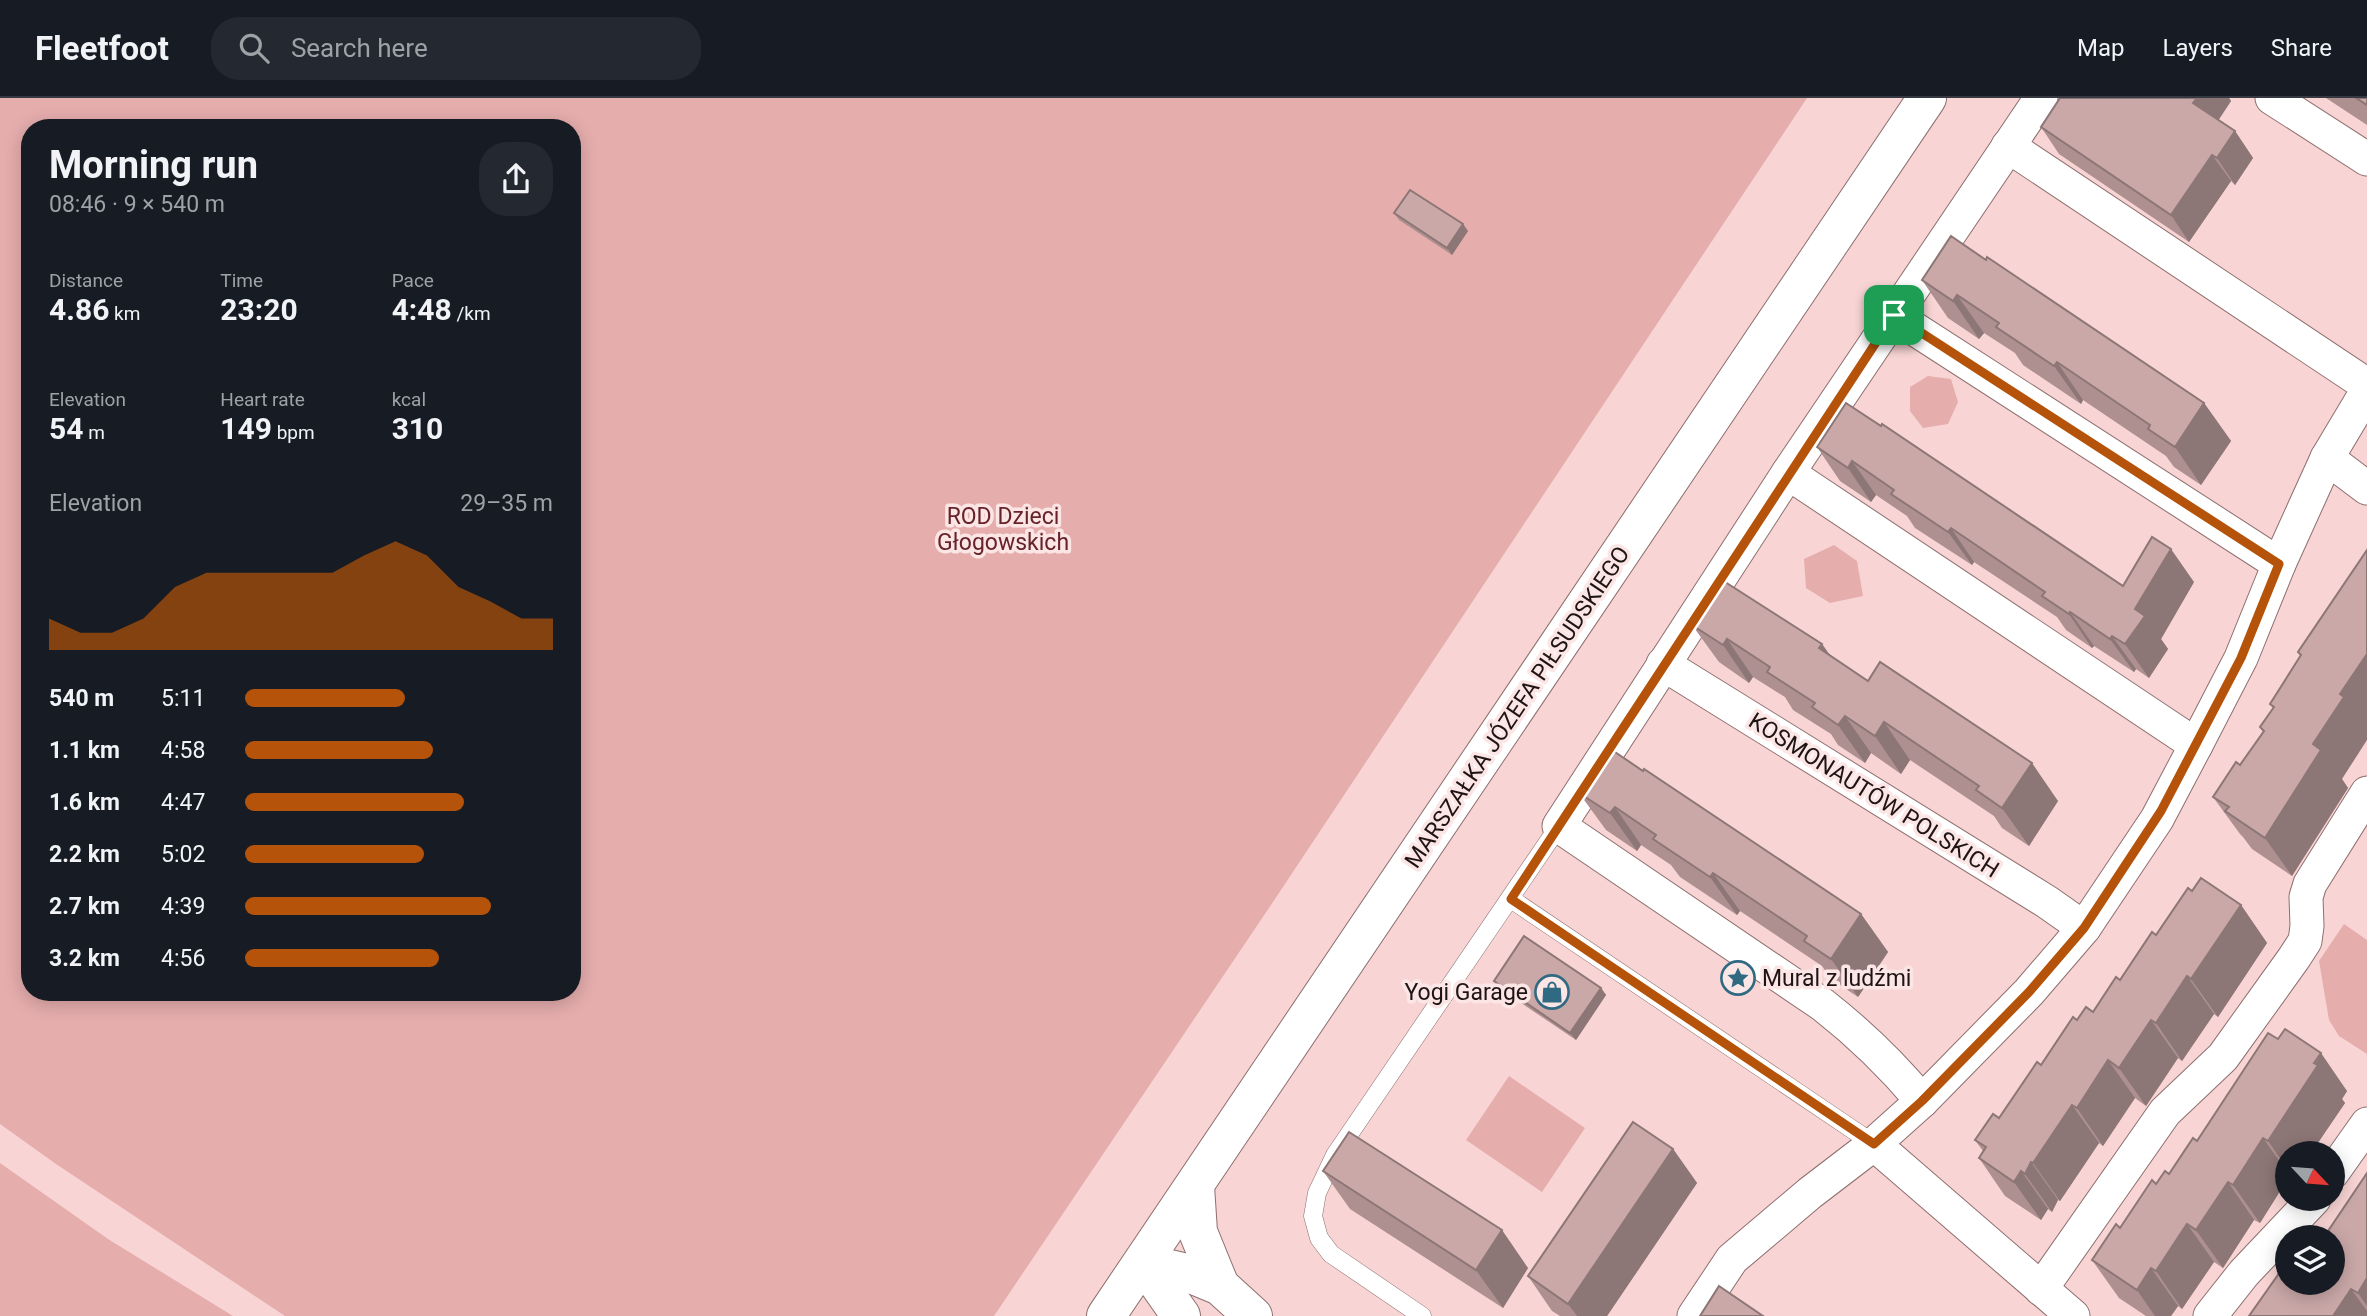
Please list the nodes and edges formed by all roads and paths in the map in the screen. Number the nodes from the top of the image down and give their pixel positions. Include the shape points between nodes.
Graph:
1 (1927, 98) edge
2 (2041, 98) edge
3 (2272, 98) edge
4 (2008, 146) junction
5 (2367, 159) edge
6 (1894, 315) junction
7 (2367, 385) edge
8 (2367, 391) edge
9 (2327, 458) junction
10 (1788, 473) junction
11 (2367, 488) edge
12 (2279, 564) junction
13 (1663, 664) junction
14 (2196, 745) junction
15 (2367, 793) edge
16 (1559, 826) junction
17 (1511, 899) junction
18 (2084, 928) junction
19 (1922, 1101) junction
20 (2367, 1124) edge
21 (1874, 1144) junction
22 (2345, 1155) edge
23 (1195, 1186) junction
24 (2303, 1211) edge
25 (1144, 1262) junction
26 (1220, 1286) junction
27 (2041, 1289) junction
28 (1106, 1316) edge
29 (1181, 1316) edge
30 (1253, 1316) edge
31 (1422, 1316) edge
32 (1694, 1316) edge
33 (2073, 1316) edge
34 (2210, 1316) edge

1 - 23 main road, MARSZAŁKA JÓZEFA PIŁSUDSKIEGO
2 - 4 street
3 - 5 street
4 - 6 street
4 - 7 street
6 - 10 street
6 - 12 street
8 - 9 street
9 - 11 street
9 - 12 street
10 - 13 street
10 - 14 street
12 - 14 street via 2241,658
13 - 16 street
13 - 18 street, KOSMONAUTÓW POLSKICH
14 - 18 street via 2157,819
15 - 27 street via 2310,884 2305,897 2305,941 2294,958 2223,1057 2165,1112
16 - 17 lane
16 - 19 street via 1824,1005 1896,1070
17 - 21 lane
17 - 31 lane via 1335,1154 1317,1193 1313,1216 1319,1238 1331,1254
18 - 19 street via 2029,992
19 - 21 street
20 - 22 street
21 - 27 street
21 - 32 street via 1732,1259
23 - 25 main road, MARSZAŁKA JÓZEFA PIŁSUDSKIEGO
23 - 26 main road via 1198,1232
24 - 34 street
25 - 26 main road
25 - 28 main road, MARSZAŁKA JÓZEFA PIŁSUDSKIEGO
25 - 29 main road
26 - 30 main road
27 - 33 street

